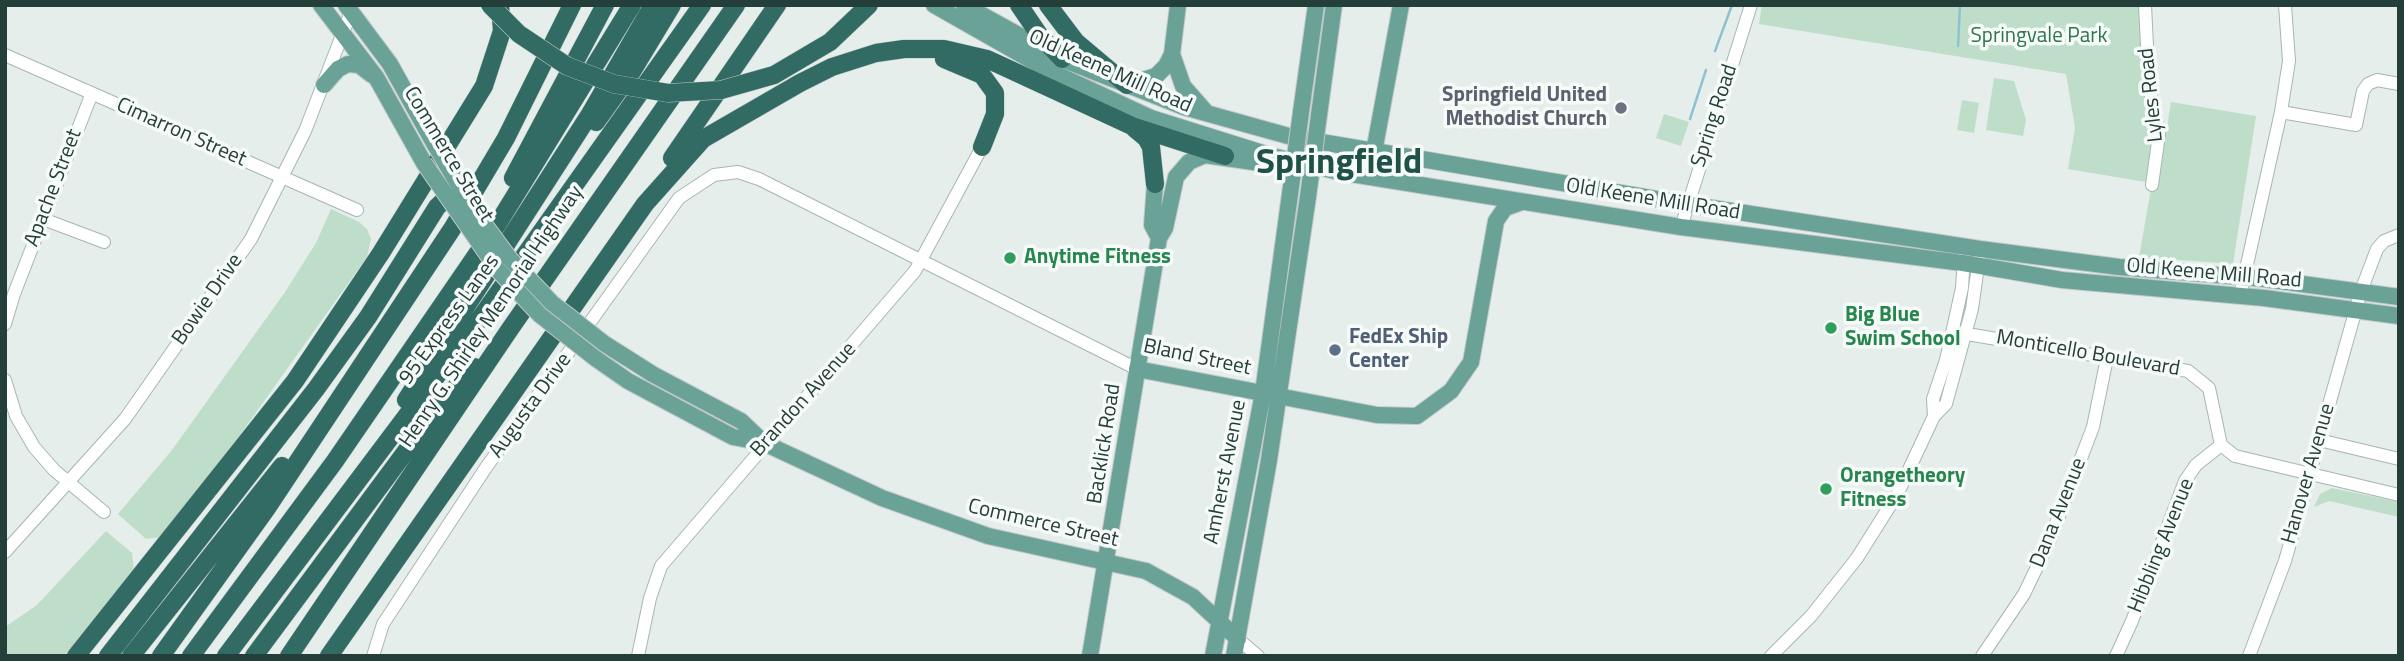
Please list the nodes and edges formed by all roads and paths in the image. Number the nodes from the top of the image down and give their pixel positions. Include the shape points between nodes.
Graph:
1 (321, 5) edge
2 (490, 5) edge
3 (500, 5) edge
4 (572, 5) edge
5 (605, 5) edge
6 (632, 5) edge
7 (653, 5) edge
8 (672, 5) edge
9 (702, 5) edge
10 (736, 5) edge
11 (777, 5) edge
12 (869, 5) edge
13 (933, 5) edge
14 (964, 5) edge
15 (1019, 5) edge
16 (1048, 5) edge
17 (1178, 5) edge
18 (1317, 5) edge
19 (1334, 5) edge
20 (1401, 5) edge
21 (1751, 5) edge
22 (2145, 5) edge
23 (2285, 5) edge
24 (348, 8) edge
25 (343, 31) junction
26 (904, 49) junction
27 (1172, 54) junction
28 (5, 55) edge
29 (1062, 59) junction
30 (380, 83) junction
31 (2399, 84) edge
32 (324, 85) junction
33 (1127, 85) junction
34 (92, 93) junction
35 (2281, 112) junction
36 (1210, 115) junction
37 (1132, 126) junction
38 (982, 146) joint
39 (1374, 152) junction
40 (1225, 156) junction
41 (1339, 172) junction
42 (714, 175) joint
43 (282, 177) junction
44 (1155, 184) joint
45 (2152, 185) dead end
46 (1464, 191) junction
47 (452, 192) junction
48 (1524, 201) junction
49 (645, 204) junction
50 (1686, 204) junction
51 (357, 210) dead end
52 (528, 211) junction
53 (43, 219) junction
54 (1681, 227) junction
55 (1493, 229) junction
56 (2399, 234) edge
57 (1159, 239) junction
58 (104, 242) dead end
59 (1972, 247) junction
60 (922, 261) junction
61 (1971, 264) junction
62 (2244, 277) junction
63 (2361, 290) junction
64 (2240, 296) junction
65 (2399, 297) edge
66 (2356, 309) junction
67 (2399, 316) edge
68 (431, 321) junction
69 (5, 324) edge
70 (510, 329) junction
71 (1966, 334) junction
72 (2107, 358) junction
73 (1137, 369) junction
74 (5, 380) edge
75 (340, 395) junction
76 (1271, 395) junction
77 (1934, 416) junction
78 (2319, 440) junction
79 (764, 443) junction
80 (2221, 445) junction
81 (2399, 459) edge
82 (2308, 476) junction
83 (70, 484) junction
84 (2399, 495) edge
85 (104, 512) dead end
86 (320, 533) junction
87 (5, 552) edge
88 (1107, 560) junction
89 (1220, 621) junction
90 (1238, 639) junction
91 (76, 656) edge
92 (108, 656) edge
93 (131, 656) edge
94 (161, 656) edge
95 (191, 656) edge
96 (226, 656) edge
97 (254, 656) edge
98 (289, 656) edge
99 (329, 656) edge
100 (373, 656) edge
101 (638, 656) edge
102 (1090, 656) edge
103 (1213, 656) edge
104 (1234, 656) edge
105 (1258, 656) edge
106 (1771, 656) edge
107 (1982, 656) edge
108 (2116, 656) edge
109 (2249, 656) edge

1 - 25 main road, Commerce Street
2 - 12 highway, bridge via 535,46 574,69 632,89 668,93 721,90 774,75 830,43
3 - 91 highway via 502,30 484,86 368,274 295,381
4 - 75 highway via 511,129 474,192
5 - 68 highway
6 - 68 highway via 497,225
7 - 52 highway
8 - 52 highway via 614,98
9 - 86 highway, 95 Express Lanes via 496,296
10 - 70 highway, Henry G. Shirley Memorial Highway
11 - 49 highway
13 - 41 main road, Old Keene Mill Road via 1062,78 1152,118 1246,149
14 - 29 main road, Old Keene Mill Road
15 - 29 highway
16 - 33 highway via 1076,42
17 - 27 main road
18 - 76 main road, Amherst Avenue, bridge via 1290,194
19 - 76 main road, Amherst Avenue, bridge via 1308,197
20 - 39 main road
21 - 50 street, Spring Road
22 - 45 street, Lyles Road via 2149,86 2159,135
23 - 35 street via 2289,61
24 - 25 street, Bowie Drive
24 - 47 main road, Commerce Street, bridge via 390,64 435,145
25 - 30 main road, Commerce Street
25 - 32 street, Bowie Drive
26 - 37 highway via 944,49 987,59
26 - 38 highway via 958,62 991,84 995,114
26 - 49 highway via 832,67 703,139
27 - 33 main road via 1156,76
27 - 36 main road via 1187,92
28 - 34 street, Cimarron Street
29 - 33 main road, Old Keene Mill Road
30 - 32 main road via 353,64 338,69
30 - 47 main road, Commerce Street, bridge via 424,163
31 - 35 street via 2376,80 2368,84 2356,125
32 - 43 street, Bowie Drive
33 - 36 main road, Old Keene Mill Road
34 - 43 street, Cimarron Street
34 - 53 street, Apache Street
35 - 62 street
36 - 39 main road, Old Keene Mill Road
37 - 40 highway
37 - 44 highway via 1151,147
38 - 60 street, Brandon Avenue
39 - 50 main road, Old Keene Mill Road
40 - 41 main road, Backlick Road
40 - 57 main road, Backlick Road via 1196,158 1181,169 1166,229
41 - 46 main road, Old Keene Mill Road
42 - 60 street, Bland Street via 729,172 755,177
42 - 100 street, Augusta Drive via 679,198 485,469 383,624
43 - 51 street, Cimarron Street
43 - 83 street, Bowie Drive via 251,239 125,419
44 - 57 main road, Backlick Road via 1152,225
46 - 48 main road, Old Keene Mill Road
46 - 55 main road via 1488,206
47 - 79 main road, Commerce Street, bridge via 563,313 654,375 741,421
47 - 79 main road, Commerce Street, bridge via 485,254 525,300 595,358 628,381 733,437
47 - 92 highway via 427,222 329,372
48 - 54 main road, Old Keene Mill Road
48 - 55 main road via 1505,208
49 - 99 highway
50 - 54 street, Spring Road
50 - 59 main road, Old Keene Mill Road
52 - 86 highway
53 - 58 street
53 - 69 street, Apache Street
54 - 61 main road, Old Keene Mill Road
55 - 76 main road, Bland Street via 1473,355 1455,387 1430,409 1417,416 1397,417
56 - 63 street, Hanover Avenue via 2377,249
57 - 73 main road, Backlick Road
59 - 61 street
59 - 62 main road, Old Keene Mill Road via 2119,267
60 - 73 street, Bland Street
60 - 79 street, Brandon Avenue
61 - 64 main road, Old Keene Mill Road via 2062,280
61 - 71 street
61 - 77 street via 1933,399
62 - 63 main road, Old Keene Mill Road
62 - 64 street
63 - 65 main road, Old Keene Mill Road
63 - 66 street, Hanover Avenue
64 - 66 main road, Old Keene Mill Road
66 - 67 main road, Old Keene Mill Road
66 - 78 street, Hanover Avenue
68 - 95 highway
70 - 97 highway via 441,404
70 - 98 highway, Henry G. Shirley Memorial Highway
71 - 72 street, Monticello Boulevard
71 - 77 street via 1946,404
72 - 80 street, Monticello Boulevard via 2188,371 2202,379 2213,396
72 - 107 street, Dana Avenue via 2093,427 2049,542 2024,594
73 - 76 main road, Bland Street
73 - 88 main road, Backlick Road
74 - 83 street via 25,433
75 - 93 highway
75 - 94 highway via 267,508
76 - 89 main road, Amherst Avenue
76 - 90 main road, Amherst Avenue
77 - 106 street via 1898,493 1862,551 1826,599
78 - 81 street
78 - 82 street, Hanover Avenue
79 - 88 main road, Commerce Street via 829,476 961,528
79 - 101 street, Brandon Avenue via 661,566
80 - 82 street via 2245,461
80 - 108 street, Hibbling Avenue via 2196,465 2185,481
82 - 84 street
82 - 109 street, Hanover Avenue via 2285,561
83 - 85 street
83 - 87 street, Bowie Drive
86 - 96 highway, 95 Express Lanes
88 - 89 main road, Commerce Street via 1166,580
88 - 102 main road, Backlick Road
89 - 90 main road, Commerce Street
89 - 103 main road, Amherst Avenue
90 - 104 main road, Amherst Avenue
90 - 105 street, Commerce Street

